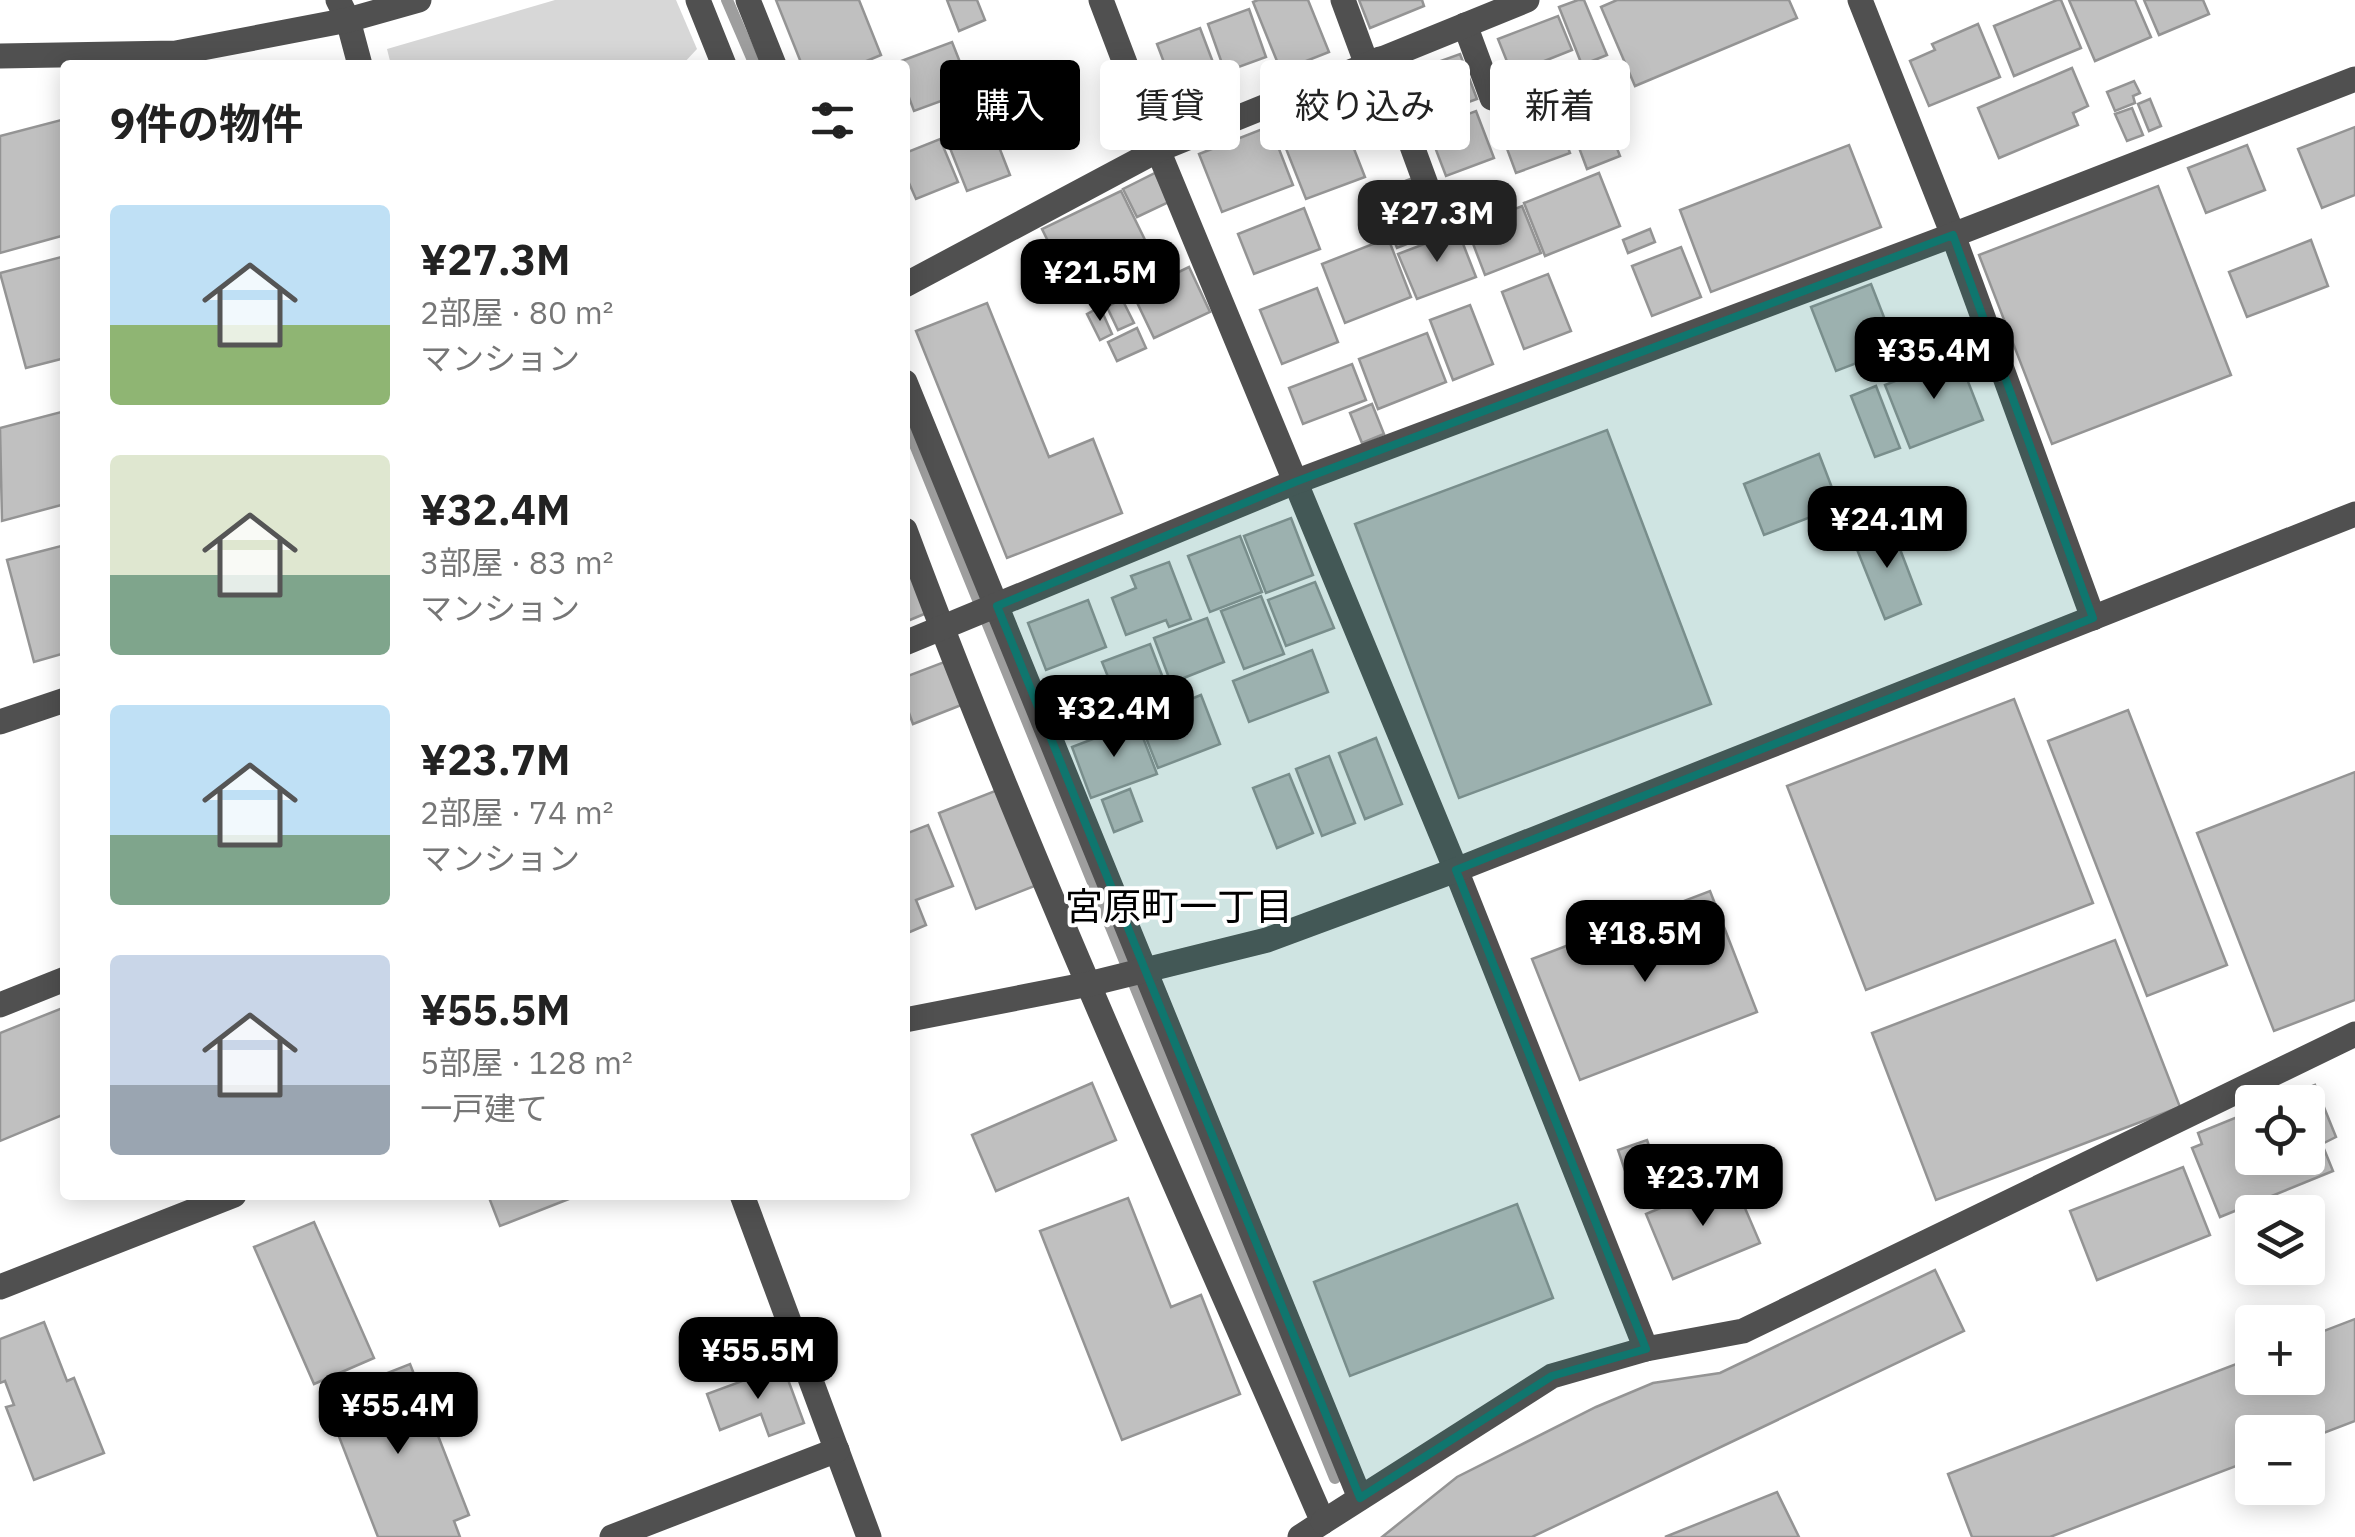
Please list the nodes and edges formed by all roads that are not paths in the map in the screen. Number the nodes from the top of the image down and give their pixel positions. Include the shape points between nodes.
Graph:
1 (419, 0) edge
2 (698, 0) edge
3 (748, 0) edge
4 (1102, 0) edge
5 (1343, 0) edge
6 (1527, 0) edge
7 (1860, 0) edge
8 (343, 10) edge
9 (1465, 25) junction
10 (0, 56) edge
11 (358, 60) edge
12 (722, 60) edge
13 (772, 60) edge
14 (1124, 60) edge
15 (1373, 60) edge
16 (1379, 60) edge
17 (2355, 79) edge
18 (1490, 93) edge
19 (1158, 150) joint
20 (1411, 150) edge
21 (1427, 187) dead end
22 (1953, 235) junction
23 (910, 282) edge
24 (910, 394) edge
25 (1295, 482) junction
26 (2355, 514) edge
27 (910, 541) edge
28 (995, 607) junction
29 (2093, 618) junction
30 (950, 625) junction
31 (910, 641) edge
32 (60, 702) edge
33 (0, 722) edge
34 (1456, 870) junction
35 (1144, 970) junction
36 (60, 980) edge
37 (1097, 982) junction
38 (0, 1005) edge
39 (910, 1019) edge
40 (2355, 1034) edge
41 (221, 1200) edge
42 (744, 1200) edge
43 (0, 1287) edge
44 (1646, 1349) junction
45 (837, 1450) junction
46 (1360, 1498) junction
47 (1323, 1522) junction
48 (612, 1537) edge
49 (869, 1537) edge
50 (1300, 1537) edge

1 - 8 street
2 - 12 street
3 - 13 street
4 - 14 street
5 - 15 street
6 - 9 street
7 - 22 street
8 - 10 street via 176,53
8 - 11 street
9 - 16 street
9 - 18 street
17 - 22 street
19 - 23 street
19 - 25 street
20 - 21 street
22 - 25 street
22 - 29 street
24 - 28 street
25 - 28 street
25 - 34 street
26 - 29 street
27 - 30 street
28 - 30 street
28 - 35 street
29 - 34 street
30 - 31 street
30 - 37 street
32 - 33 street
34 - 35 street via 1267,940
34 - 44 street
35 - 37 street
35 - 46 street
36 - 38 street
37 - 39 street
37 - 47 street
40 - 44 street via 1743,1331
41 - 43 street
42 - 45 street
44 - 46 street via 1552,1376
45 - 48 street
45 - 49 street
46 - 47 street
47 - 50 street

